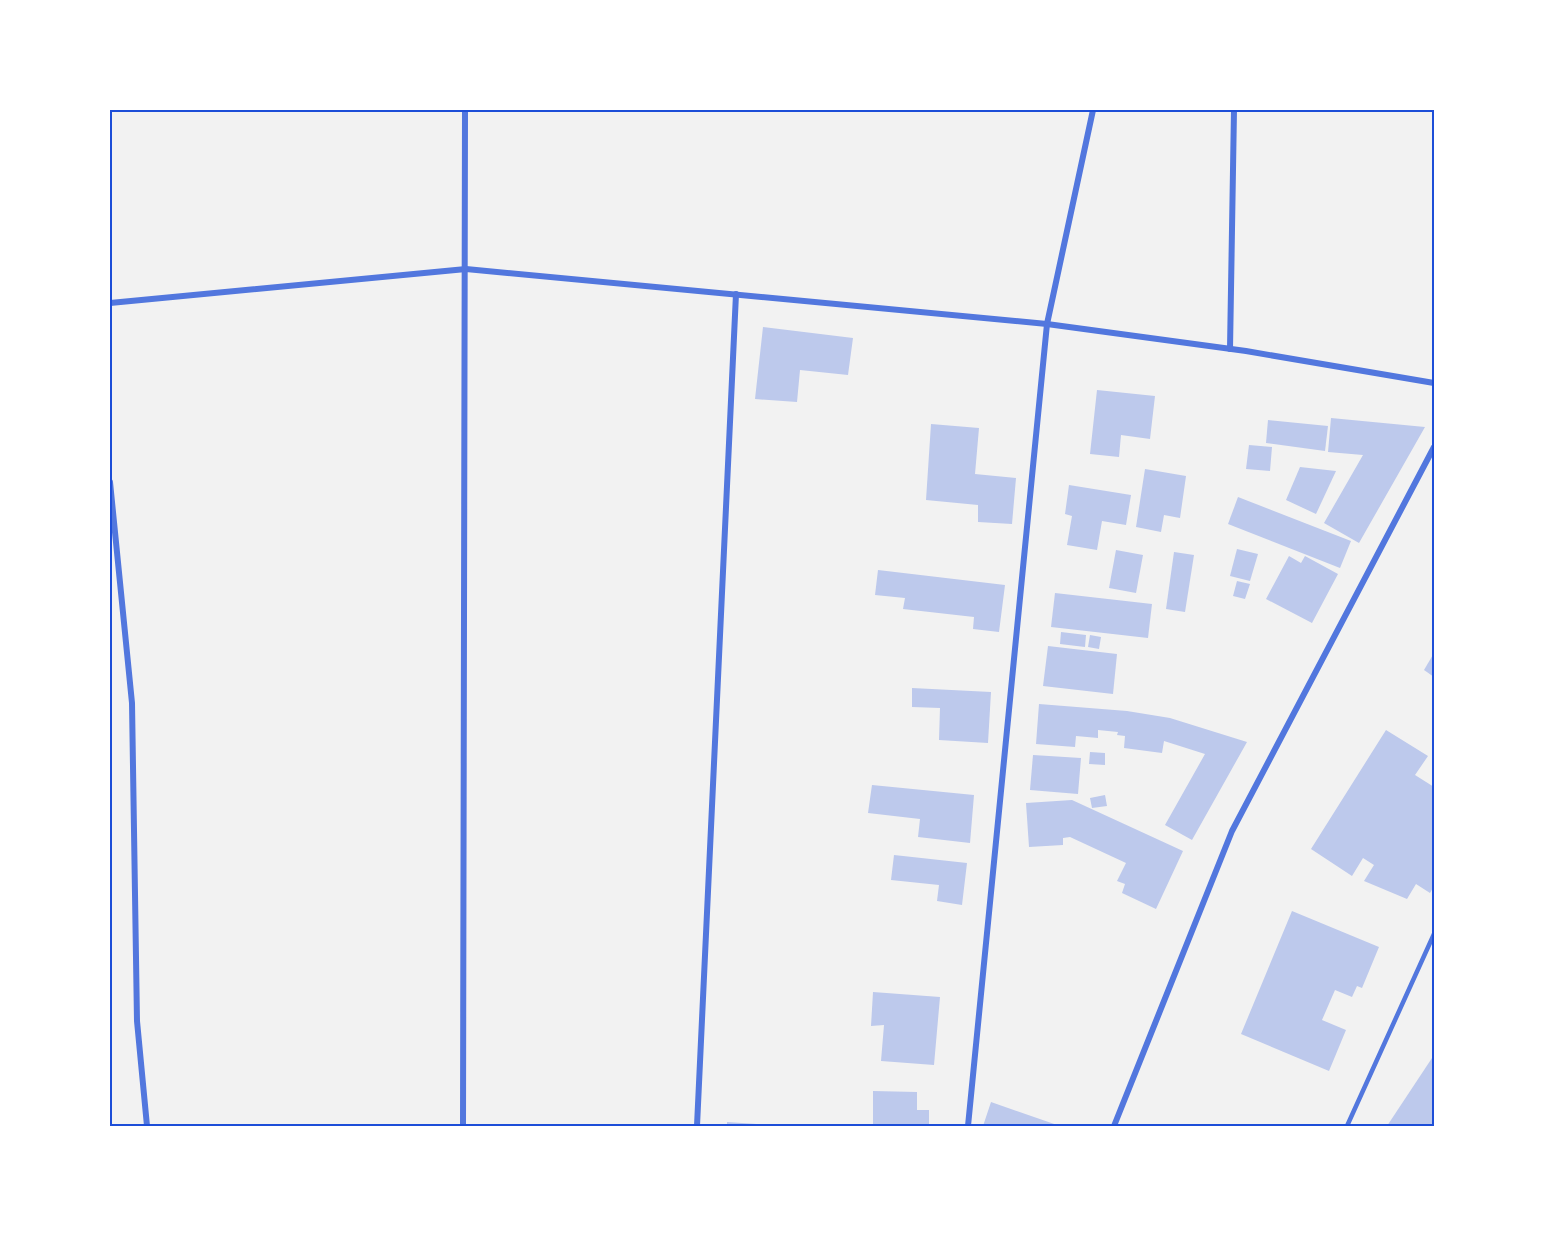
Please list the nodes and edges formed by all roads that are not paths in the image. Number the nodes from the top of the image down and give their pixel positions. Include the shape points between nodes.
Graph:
1 (460, 110) edge
2 (465, 110) edge
3 (1093, 110) edge
4 (1234, 110) edge
5 (466, 269) junction
6 (736, 294) junction
7 (110, 303) edge
8 (1047, 324) junction
9 (1230, 349) junction
10 (1434, 383) edge
11 (1434, 447) edge
12 (110, 482) edge
13 (1434, 934) edge
14 (1432, 946) edge
15 (147, 1126) edge
16 (463, 1126) edge
17 (697, 1126) edge
18 (968, 1126) edge
19 (1114, 1126) edge
20 (1347, 1126) edge

1 - 2 lane
2 - 5 street
3 - 8 street
4 - 9 street
5 - 6 street
5 - 7 street
5 - 16 street
6 - 8 street
6 - 17 street
8 - 9 street
8 - 18 street
9 - 10 street
11 - 19 street via 1232,831
12 - 15 street via 132,703 137,1021
13 - 14 lane
14 - 20 lane

